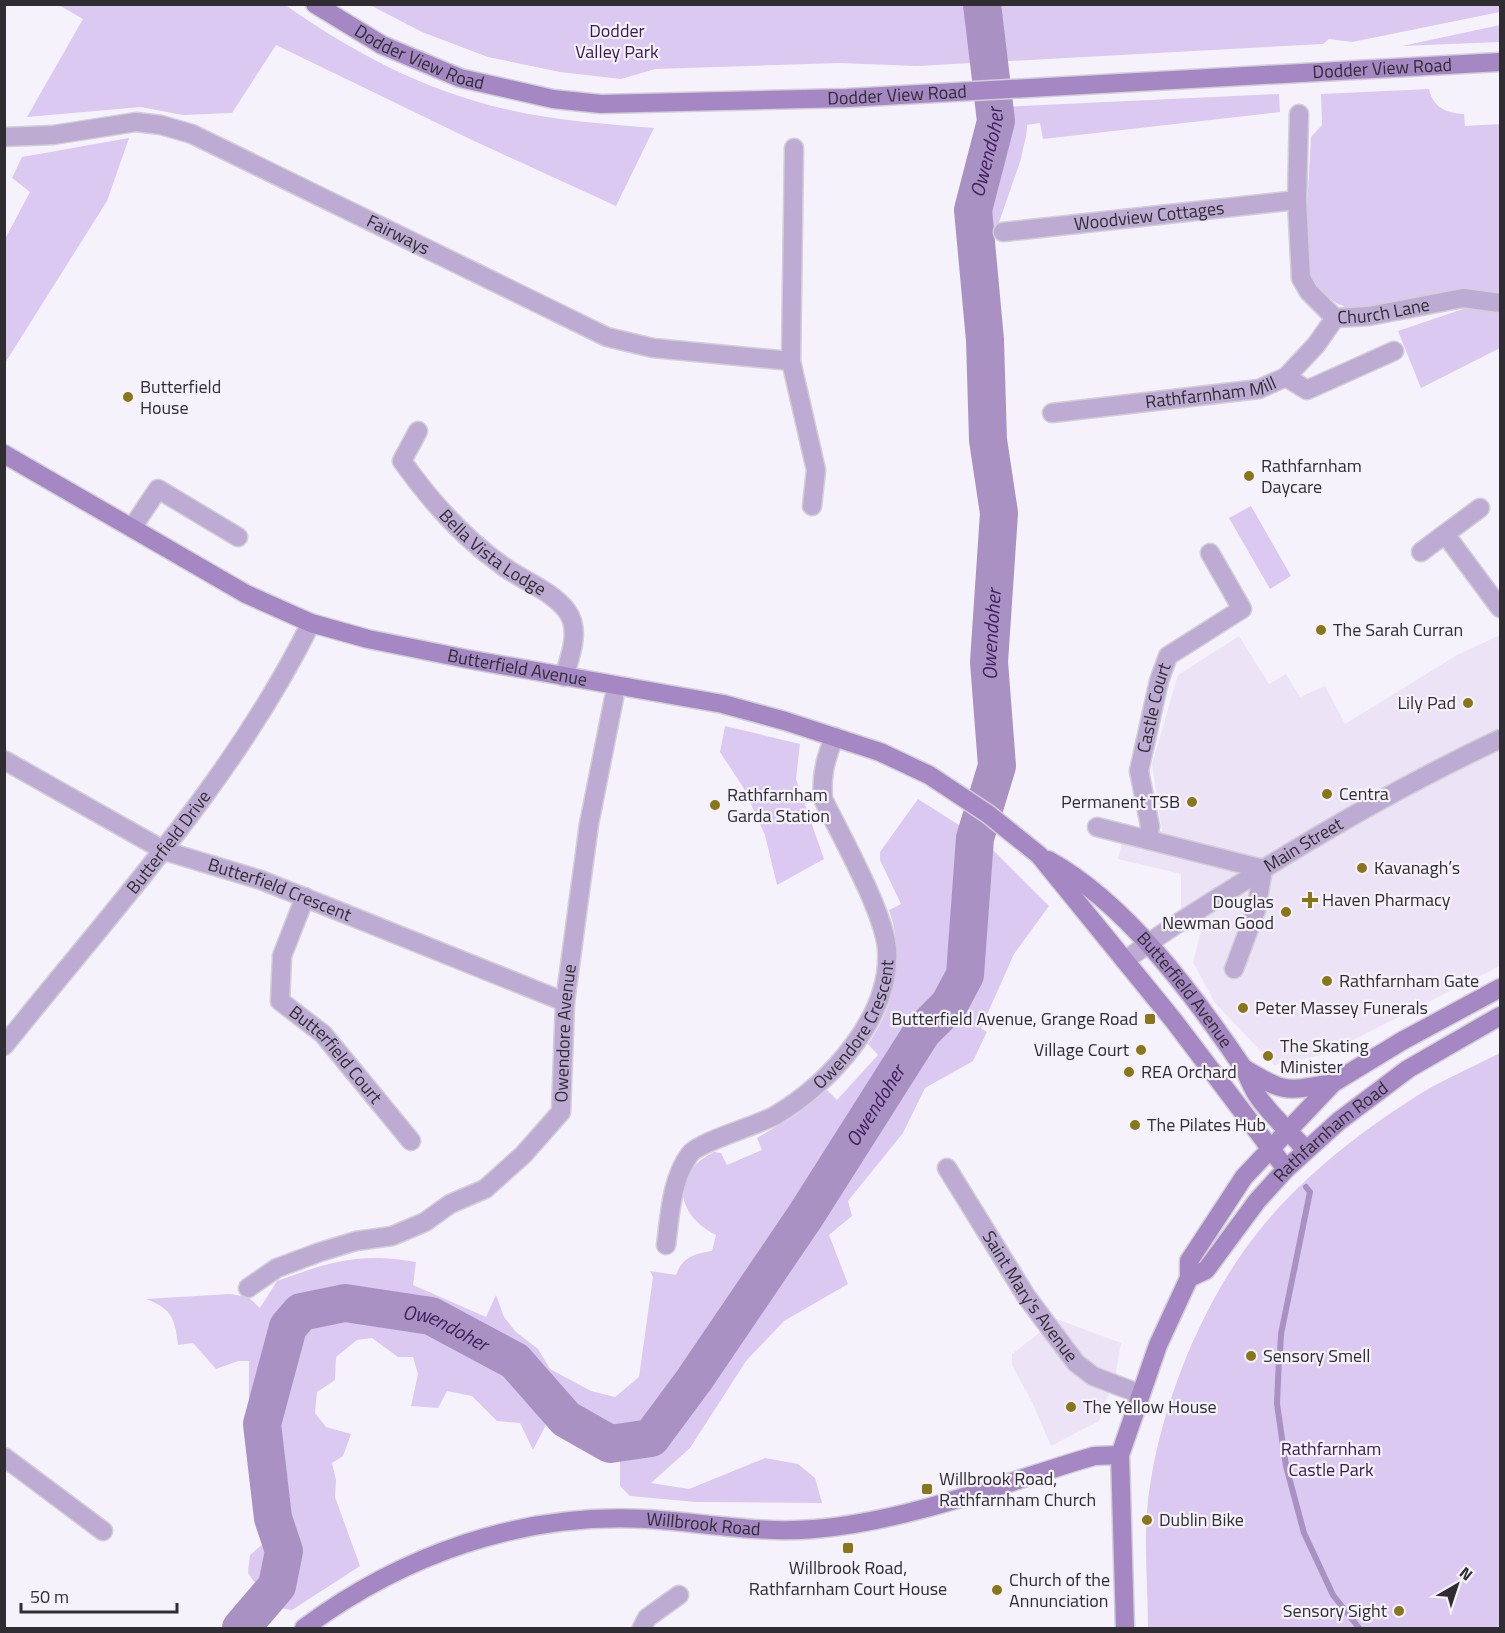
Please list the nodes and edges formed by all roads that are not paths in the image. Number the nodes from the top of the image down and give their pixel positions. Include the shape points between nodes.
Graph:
1 (315, 4) edge
2 (1500, 62) edge
3 (1299, 114) dead end
4 (4, 137) edge
5 (794, 148) dead end
6 (1297, 200) junction
7 (1003, 232) dead end
8 (1500, 303) edge
9 (1335, 318) junction
10 (1394, 351) dead end
11 (790, 361) junction
12 (1286, 376) junction
13 (1052, 413) dead end
14 (418, 432) dead end
15 (4, 454) edge
16 (812, 506) dead end
17 (1480, 508) dead end
18 (132, 528) junction
19 (1445, 534) junction
20 (238, 537) dead end
21 (1421, 552) dead end
22 (1210, 553) dead end
23 (1500, 608) edge
24 (311, 623) junction
25 (564, 677) junction
26 (614, 698) dead end
27 (835, 737) junction
28 (1500, 739) edge
29 (4, 760) edge
30 (1097, 827) dead end
31 (1149, 840) junction
32 (165, 851) junction
33 (1039, 855) junction
34 (1263, 869) junction
35 (305, 897) junction
36 (1147, 943) junction
37 (1125, 961) junction
38 (1234, 969) dead end
39 (1500, 988) edge
40 (565, 1002) junction
41 (1500, 1016) edge
42 (4, 1046) edge
43 (1243, 1068) junction
44 (1333, 1083) junction
45 (1287, 1129) junction
46 (411, 1141) dead end
47 (1269, 1148) junction
48 (1306, 1150) junction
49 (947, 1168) dead end
50 (1286, 1169) junction
51 (666, 1245) dead end
52 (1189, 1278) junction
53 (248, 1288) dead end
54 (1140, 1394) junction
55 (1120, 1455) junction
56 (4, 1457) edge
57 (103, 1531) dead end
58 (679, 1594) dead end
59 (304, 1629) edge
60 (642, 1629) edge
61 (1125, 1629) edge

1 - 2 main road, Dodder View Road via 416,61 482,84 553,99 601,104 847,98
3 - 6 street, Church Lane
4 - 11 street, Fairways via 53,135 136,122 161,125 202,139 607,337 653,348
5 - 11 street
6 - 7 street, Woodview Cottages
6 - 9 street, Church Lane via 1302,278 1309,292
8 - 9 street, Church Lane via 1463,298 1370,316
9 - 12 street
10 - 12 street, Rathfarnham Mill via 1307,390
11 - 16 street via 816,470
12 - 13 street, Rathfarnham Mill via 1259,388
14 - 25 street, Bella Vista Lodge via 402,461 425,494 464,536 568,611 575,630
15 - 18 main road, Butterfield Avenue
17 - 19 street
18 - 20 street via 158,489
18 - 24 main road, Butterfield Avenue via 246,594
19 - 21 street
19 - 23 street
22 - 31 street, Castle Court via 1242,609 1168,656 1139,771
24 - 25 main road, Butterfield Avenue via 368,639
24 - 32 street, Butterfield Drive via 277,690
25 - 27 main road, Butterfield Avenue via 723,704
26 - 40 street, Owendore Avenue via 590,824
27 - 33 main road, Butterfield Avenue via 929,775 971,801
27 - 51 street, Owendore Crescent via 822,779 823,799 877,913 887,948 877,1003 855,1045 806,1095 745,1131 720,1137 691,1153 671,1197
28 - 34 street, Main Street via 1295,848
29 - 32 street, Butterfield Crescent
30 - 31 street
31 - 34 street
32 - 35 street, Butterfield Crescent
32 - 42 street, Butterfield Drive
33 - 36 main road, Butterfield Avenue via 1075,875
33 - 37 main road, Butterfield Avenue
34 - 36 street
34 - 38 street, Main Street via 1256,910
35 - 40 street, Butterfield Crescent
35 - 46 street, Butterfield Court via 282,956 280,1001 323,1034
36 - 37 street
36 - 43 main road, Butterfield Avenue
37 - 47 main road, Butterfield Avenue
39 - 44 main road, Rathfarnham Road
40 - 53 street, Owendore Avenue via 561,1112 523,1155 484,1189 450,1204 425,1222 392,1236 356,1241 277,1268
41 - 48 main road, Rathfarnham Road via 1408,1069
43 - 44 main road via 1284,1090
43 - 45 main road, Butterfield Avenue via 1257,1094
44 - 45 main road, Rathfarnham Road
45 - 47 main road, Rathfarnham Road
45 - 48 main road, Butterfield Avenue
47 - 50 main road, Butterfield Avenue
47 - 52 main road, Rathfarnham Road via 1210,1226 1189,1261
48 - 50 main road, Rathfarnham Road
49 - 54 street, Saint Mary's Avenue via 1026,1296 1076,1363 1093,1376
50 - 52 main road, Rathfarnham Road via 1239,1222 1206,1270
52 - 54 main road, Rathfarnham Road
54 - 55 main road, Rathfarnham Road
55 - 59 main road, Willbrook Road via 1094,1456 882,1520 812,1529 644,1519 554,1522 490,1535 435,1554 376,1582
55 - 61 main road, Rathfarnham Road
56 - 57 street
58 - 60 street via 647,1618

